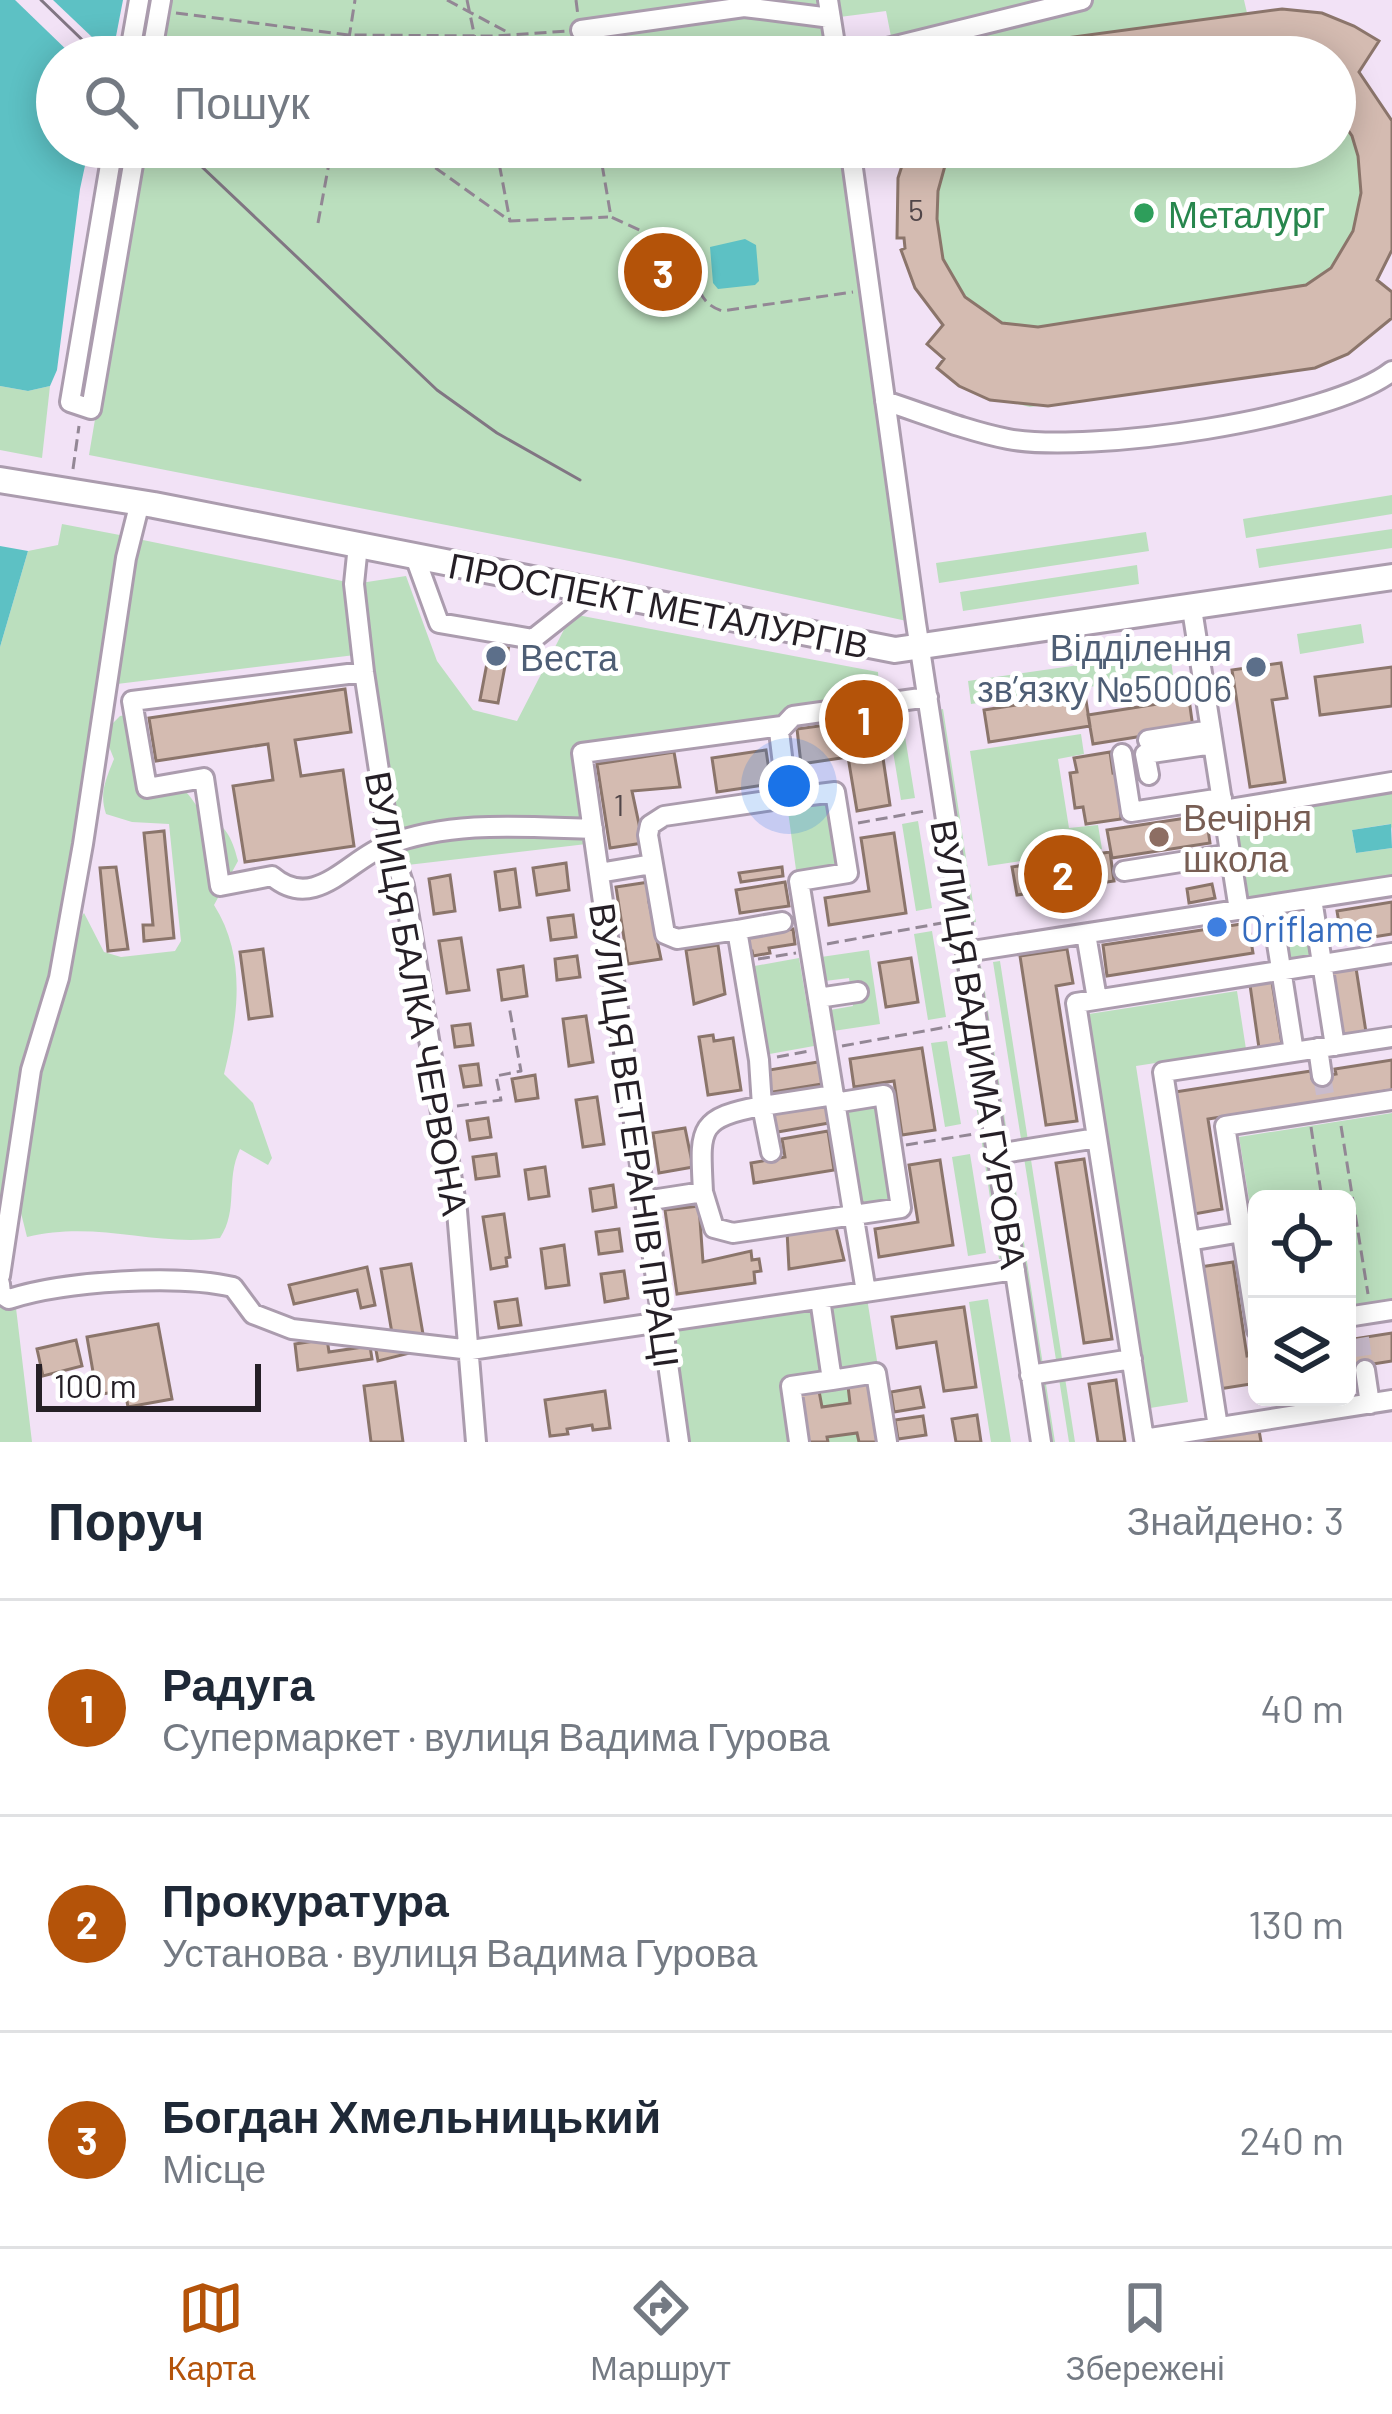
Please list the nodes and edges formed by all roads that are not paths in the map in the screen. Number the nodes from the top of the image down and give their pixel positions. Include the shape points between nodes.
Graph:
1 (1082, 0) edge
2 (138, 3) edge
3 (160, 5) edge
4 (830, 9) edge
5 (581, 31) road end
6 (132, 36) edge
7 (155, 36) edge
8 (935, 36) edge
9 (109, 168) edge
10 (132, 168) edge
11 (853, 168) edge
12 (86, 305) junction
13 (108, 309) junction
14 (1392, 371) edge
15 (885, 401) junction
16 (0, 480) edge
17 (140, 502) junction
18 (358, 545) junction
19 (415, 556) junction
20 (1392, 578) edge
21 (591, 593) junction
22 (1192, 609) junction
23 (920, 647) junction
24 (364, 672) junction
25 (928, 697) junction
26 (782, 726) junction
27 (1212, 737) junction
28 (1148, 740) dead end
29 (1122, 754) dead end
30 (1148, 776) dead end
31 (1392, 782) edge
32 (788, 798) junction
33 (1222, 804) junction
34 (593, 829) junction
35 (390, 843) junction
36 (1231, 854) junction
37 (652, 864) junction
38 (1124, 871) dead end
39 (599, 873) junction
40 (1392, 886) edge
41 (1312, 898) junction
42 (1271, 905) junction
43 (1240, 910) junction
44 (782, 922) dead end
45 (737, 930) junction
46 (1086, 934) junction
47 (966, 952) junction
48 (1392, 953) edge
49 (1322, 964) junction
50 (1281, 970) junction
51 (858, 992) dead end
52 (818, 998) junction
53 (1096, 999) junction
54 (1392, 1037) edge
55 (1326, 1047) junction
56 (1294, 1052) junction
57 (1322, 1076) tunnel mouth
58 (834, 1099) junction
59 (1392, 1100) edge
60 (762, 1106) junction
61 (1097, 1138) junction
62 (771, 1152) dead end
63 (997, 1154) junction
64 (704, 1192) junction
65 (645, 1201) junction
66 (853, 1215) junction
67 (1242, 1232) junction
68 (1189, 1241) junction
69 (1015, 1270) junction
70 (0, 1280) edge
71 (866, 1292) junction
72 (1252, 1298) edge
73 (820, 1299) junction
74 (1392, 1310) edge
75 (1358, 1316) edge
76 (661, 1322) junction
77 (1360, 1338) tunnel mouth
78 (471, 1350) junction
79 (1132, 1360) junction
80 (1365, 1370) tunnel mouth
81 (1030, 1375) junction
82 (832, 1380) junction
83 (1392, 1400) edge
84 (1370, 1404) junction
85 (1274, 1419) junction
86 (1218, 1427) junction
87 (476, 1442) edge
88 (679, 1442) edge
89 (800, 1442) edge
90 (887, 1442) edge
91 (1040, 1442) edge
92 (1278, 1442) edge

1 - 8 street
2 - 3 street
2 - 6 street
3 - 7 street
4 - 5 street via 744,8
9 - 12 street
10 - 13 street
11 - 15 street, ВУЛИЦЯ ВАДИМА ГУРОВА
12 - 13 street
12 - 13 street via 70,402 91,409
14 - 15 street via 1316,407 1064,444 1009,439
15 - 23 street, ВУЛИЦЯ ВАДИМА ГУРОВА
16 - 17 main road, ПРОСПЕКТ МЕТАЛУРГІВ
17 - 18 main road, ПРОСПЕКТ МЕТАЛУРГІВ
17 - 70 street via 59,978 31,1070
18 - 19 main road, ПРОСПЕКТ МЕТАЛУРГІВ
18 - 24 street, ВУЛИЦЯ БАЛКА ЧЕРВОНА
19 - 21 main road, ПРОСПЕКТ МЕТАЛУРГІВ
19 - 21 street via 439,623 532,639
20 - 22 main road, ПРОСПЕКТ МЕТАЛУРГІВ
21 - 23 main road, ПРОСПЕКТ МЕТАЛУРГІВ via 895,650
22 - 23 main road, ПРОСПЕКТ МЕТАЛУРГІВ
22 - 27 street
23 - 25 street, ВУЛИЦЯ ВАДИМА ГУРОВА
24 - 35 street, ВУЛИЦЯ БАЛКА ЧЕРВОНА
24 - 35 street via 131,701 147,788 203,778 220,886 272,876 304,890
25 - 26 street via 796,714
25 - 47 street, ВУЛИЦЯ ВАДИМА ГУРОВА
26 - 32 street
26 - 34 street, ВУЛИЦЯ ВЕТЕРАНІВ ПРАЦІ via 582,754
27 - 28 street
27 - 30 street via 1145,754
27 - 33 street
29 - 33 street via 1131,812
31 - 33 street
32 - 37 street via 658,818 649,828
32 - 52 street via 835,791 841,825 848,873 799,881
33 - 36 street
34 - 35 street via 470,825
34 - 39 street, ВУЛИЦЯ ВЕТЕРАНІВ ПРАЦІ
35 - 78 street, ВУЛИЦЯ БАЛКА ЧЕРВОНА via 404,886 457,1210
36 - 38 street
36 - 43 street
37 - 39 street
37 - 45 street via 668,936
39 - 65 street, ВУЛИЦЯ ВЕТЕРАНІВ ПРАЦІ
40 - 41 street
41 - 42 street
41 - 49 street
42 - 43 street
42 - 50 street
43 - 46 street
44 - 45 street
45 - 60 street
46 - 47 street
46 - 53 street
47 - 63 street, ВУЛИЦЯ ВАДИМА ГУРОВА
48 - 49 street
49 - 50 street
49 - 55 street
50 - 53 street
50 - 56 street
51 - 52 street
52 - 58 street
53 - 61 street via 1076,1003
54 - 55 street
55 - 56 street
55 - 57 street
56 - 68 street via 1163,1072
58 - 60 street
58 - 66 street
58 - 66 street via 884,1095 902,1208
59 - 67 street via 1226,1126
60 - 62 street
60 - 64 street via 712,1121 701,1155
61 - 63 street
61 - 79 street
63 - 69 street, ВУЛИЦЯ ВАДИМА ГУРОВА
64 - 65 street
64 - 66 street via 714,1228 734,1233
65 - 76 street, ВУЛИЦЯ ВЕТЕРАНІВ ПРАЦІ
66 - 71 street
67 - 68 street
67 - 72 street
68 - 86 street
69 - 71 street
69 - 81 street, ВУЛИЦЯ ВАДИМА ГУРОВА
70 - 78 street via 9,1298 199,1279 233,1287 254,1314 292,1329
71 - 73 street
73 - 76 street
73 - 82 street
74 - 75 street
75 - 77 street
76 - 78 street
76 - 88 street, ВУЛИЦЯ ВЕТЕРАНІВ ПРАЦІ
78 - 87 street, ВУЛИЦЯ БАЛКА ЧЕРВОНА
79 - 81 street
79 - 86 street via 1144,1439
80 - 84 street
81 - 91 street, ВУЛИЦЯ ВАДИМА ГУРОВА
82 - 89 street via 791,1386
82 - 90 street via 876,1373
83 - 84 street
84 - 85 street
85 - 86 street
85 - 92 street

